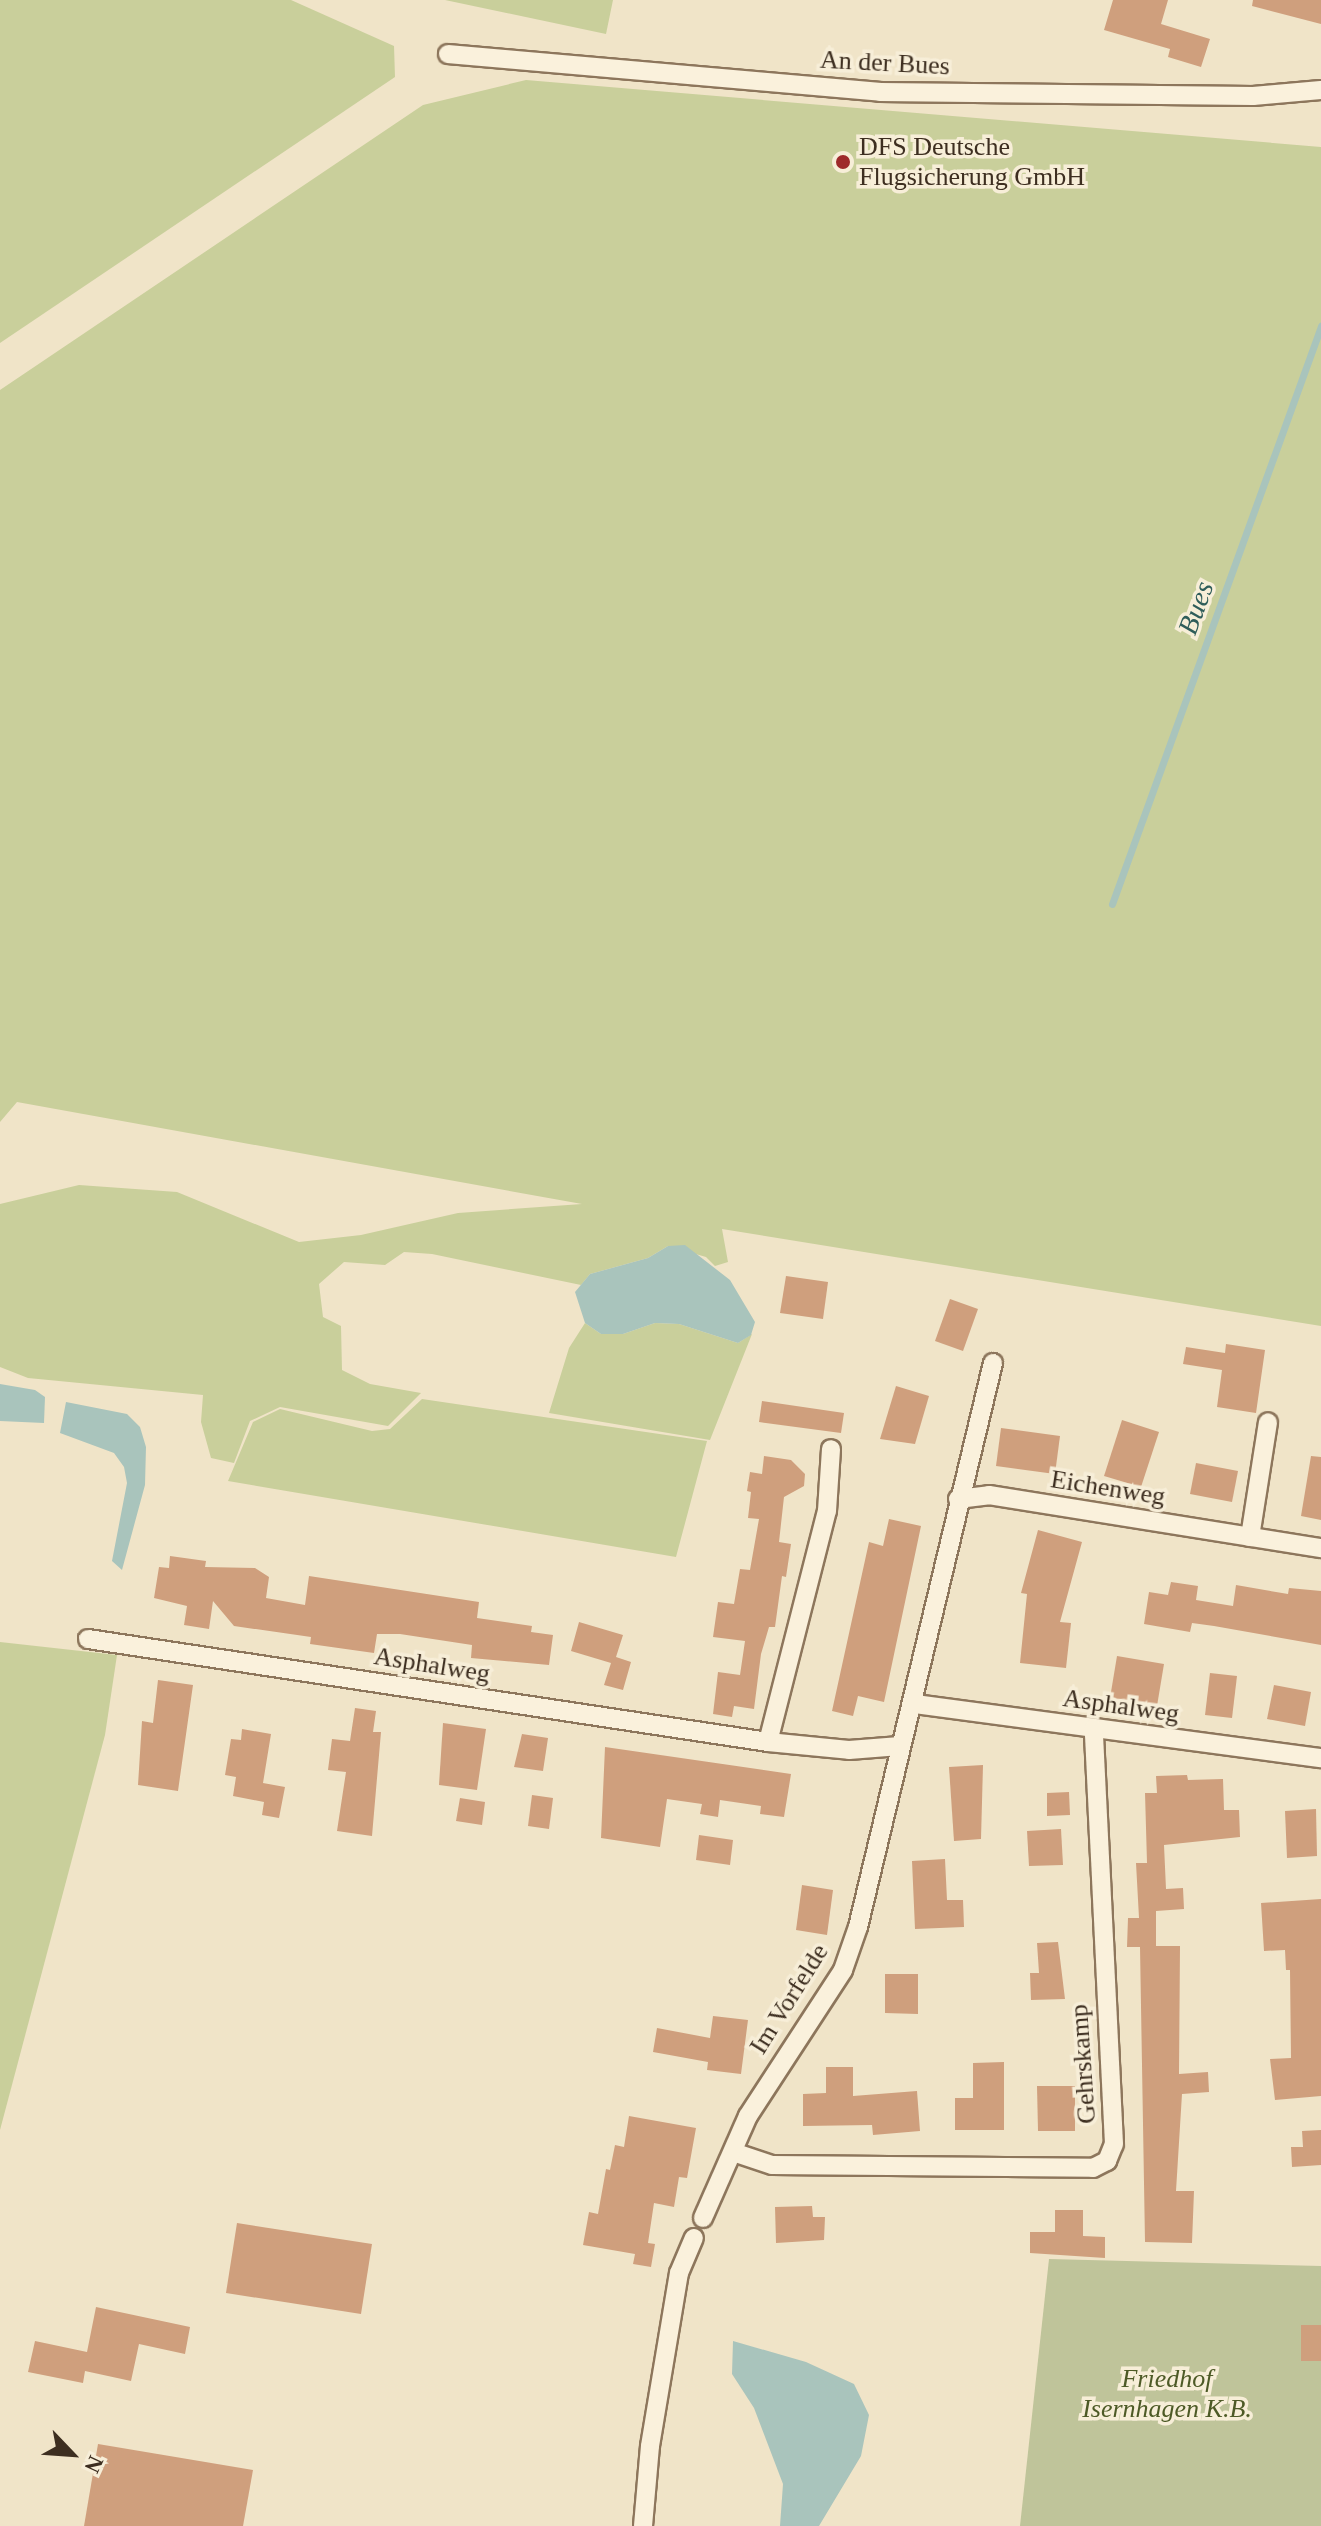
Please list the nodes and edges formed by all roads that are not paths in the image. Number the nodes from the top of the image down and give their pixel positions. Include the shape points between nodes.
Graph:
1 (448, 54) dead end
2 (1321, 90) edge
3 (993, 1363) dead end
4 (1268, 1422) dead end
5 (831, 1449) dead end
6 (958, 1499) junction
7 (1250, 1537) junction
8 (1321, 1548) edge
9 (88, 1639) dead end
10 (915, 1704) junction
11 (1094, 1728) junction
12 (768, 1742) junction
13 (900, 1746) junction
14 (1321, 1758) edge
15 (733, 2152) junction
16 (703, 2218) dead end
17 (694, 2238) dead end
18 (643, 2526) edge

1 - 2 street, An der Bues via 880,92 1253,96
3 - 6 street
4 - 7 street
5 - 12 street via 827,1511
6 - 7 street, Eichenweg via 989,1495
6 - 10 street
7 - 8 street, Eichenweg
9 - 12 street, Asphalweg
10 - 11 street, Asphalweg
10 - 13 street, Im Vorfelde
11 - 14 street, Asphalweg
11 - 15 street, Gehrskamp via 1114,2144 1107,2161 1093,2168 772,2165
12 - 13 street, Asphalweg via 849,1750
13 - 15 street, Im Vorfelde via 843,1970 765,2086
15 - 16 street, Im Vorfelde
17 - 18 street via 679,2273 650,2446

